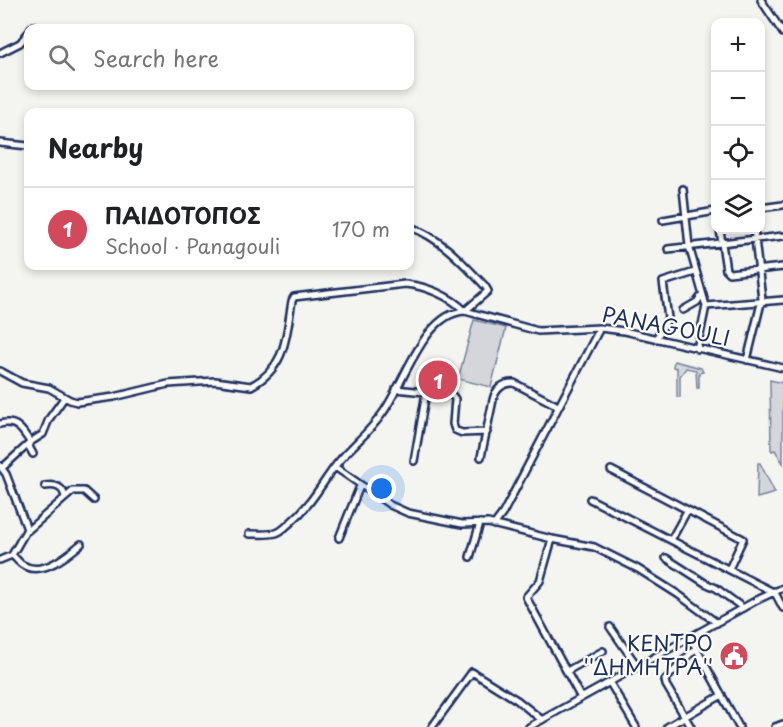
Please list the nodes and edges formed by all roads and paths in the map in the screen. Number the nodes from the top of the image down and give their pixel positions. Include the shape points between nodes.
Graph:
1 (761, 0) edge
2 (783, 33) edge
3 (24, 38) edge
4 (0, 53) edge
5 (0, 143) edge
6 (24, 146) edge
7 (683, 189) dead end
8 (783, 205) edge
9 (765, 207) edge
10 (711, 212) edge
11 (685, 216) junction
12 (663, 220) dead end
13 (414, 229) edge
14 (721, 234) edge
15 (754, 234) edge
16 (783, 236) edge
17 (755, 239) junction
18 (722, 242) junction
19 (689, 246) junction
20 (668, 249) dead end
21 (783, 267) edge
22 (759, 270) junction
23 (695, 272) junction
24 (702, 295) junction
25 (783, 300) edge
26 (762, 302) junction
27 (706, 306) junction
28 (683, 310) dead end
29 (465, 311) junction
30 (600, 328) junction
31 (656, 339) junction
32 (697, 349) junction
33 (747, 360) junction
34 (783, 368) edge
35 (0, 371) edge
36 (396, 389) junction
37 (426, 393) junction
38 (64, 398) junction
39 (558, 406) junction
40 (0, 424) edge
41 (487, 432) junction
42 (29, 443) junction
43 (33, 454) dead end
44 (482, 457) dead end
45 (414, 460) dead end
46 (1, 467) edge
47 (334, 467) junction
48 (611, 470) dead end
49 (45, 486) dead end
50 (360, 486) junction
51 (65, 498) junction
52 (590, 499) dead end
53 (94, 500) dead end
54 (687, 511) junction
55 (480, 523) junction
56 (494, 525) junction
57 (27, 531) junction
58 (249, 534) dead end
59 (339, 538) dead end
60 (552, 539) junction
61 (671, 540) junction
62 (81, 544) dead end
63 (12, 555) junction
64 (470, 557) dead end
65 (666, 558) dead end
66 (0, 560) edge
67 (729, 569) junction
68 (783, 586) edge
69 (773, 591) junction
70 (743, 608) junction
71 (783, 608) edge
72 (717, 623) junction
73 (610, 627) dead end
74 (690, 637) junction
75 (696, 648) junction
76 (603, 651) dead end
77 (638, 667) junction
78 (567, 671) junction
79 (610, 683) junction
80 (722, 695) junction
81 (581, 698) junction
82 (686, 717) junction
83 (542, 720) junction
84 (783, 724) edge
85 (432, 727) edge
86 (529, 727) edge
87 (636, 727) edge
88 (669, 727) edge
89 (691, 727) edge
90 (740, 727) edge
91 (775, 727) edge

1 - 2 street
3 - 4 street
5 - 6 street
7 - 11 street
8 - 9 street
10 - 11 street
11 - 12 street
11 - 19 street
13 - 29 street via 454,254 488,291
14 - 18 street
15 - 17 street
16 - 17 street
17 - 18 street
17 - 22 street
18 - 19 street
18 - 22 street via 729,273
19 - 20 street
19 - 23 street
21 - 22 street
22 - 26 street
23 - 24 street
23 - 31 street via 663,282 668,318
24 - 27 street
24 - 28 street
25 - 26 street
26 - 27 street
26 - 33 street
27 - 32 street
29 - 30 street, PANAGOULI via 538,331
29 - 36 street via 450,314 437,323
29 - 38 street, PANAGOULI via 432,291 405,284 294,297 280,357 251,386 215,381 161,385 85,402
30 - 31 street, PANAGOULI
30 - 39 street
31 - 32 street, PANAGOULI
32 - 33 street, PANAGOULI
33 - 34 street, PANAGOULI
35 - 38 street via 22,383 55,390
36 - 37 street
36 - 47 street via 381,416
37 - 41 street via 454,396 453,425 457,432
37 - 45 street
38 - 42 street via 43,434
39 - 41 street via 508,383 496,391
39 - 56 street
40 - 42 street via 15,423
41 - 44 street
42 - 43 street
42 - 46 street
46 - 57 street
47 - 50 street
47 - 58 street via 303,512 284,529 273,534
48 - 54 street
49 - 51 street via 60,487
50 - 55 street via 408,513 462,524
50 - 59 street
51 - 53 street via 81,490
51 - 57 street
52 - 61 street
54 - 61 street
54 - 67 street via 743,539
55 - 56 street
55 - 64 street
56 - 60 street
57 - 63 street
60 - 72 street via 586,545 618,557
60 - 78 street via 540,582 526,597
61 - 67 street
62 - 63 street via 65,557 36,568 23,565
63 - 66 street
65 - 70 street
67 - 69 street
68 - 69 street
69 - 70 street
69 - 71 street
70 - 72 street
72 - 74 street
73 - 77 street
74 - 75 street
74 - 77 street
75 - 80 street
75 - 82 street via 665,680
76 - 78 street
77 - 79 street
78 - 81 street
79 - 81 street
79 - 87 street
80 - 82 street
80 - 90 street
81 - 83 street
82 - 88 street
82 - 89 street
83 - 85 street via 472,672
83 - 86 street
84 - 91 street

